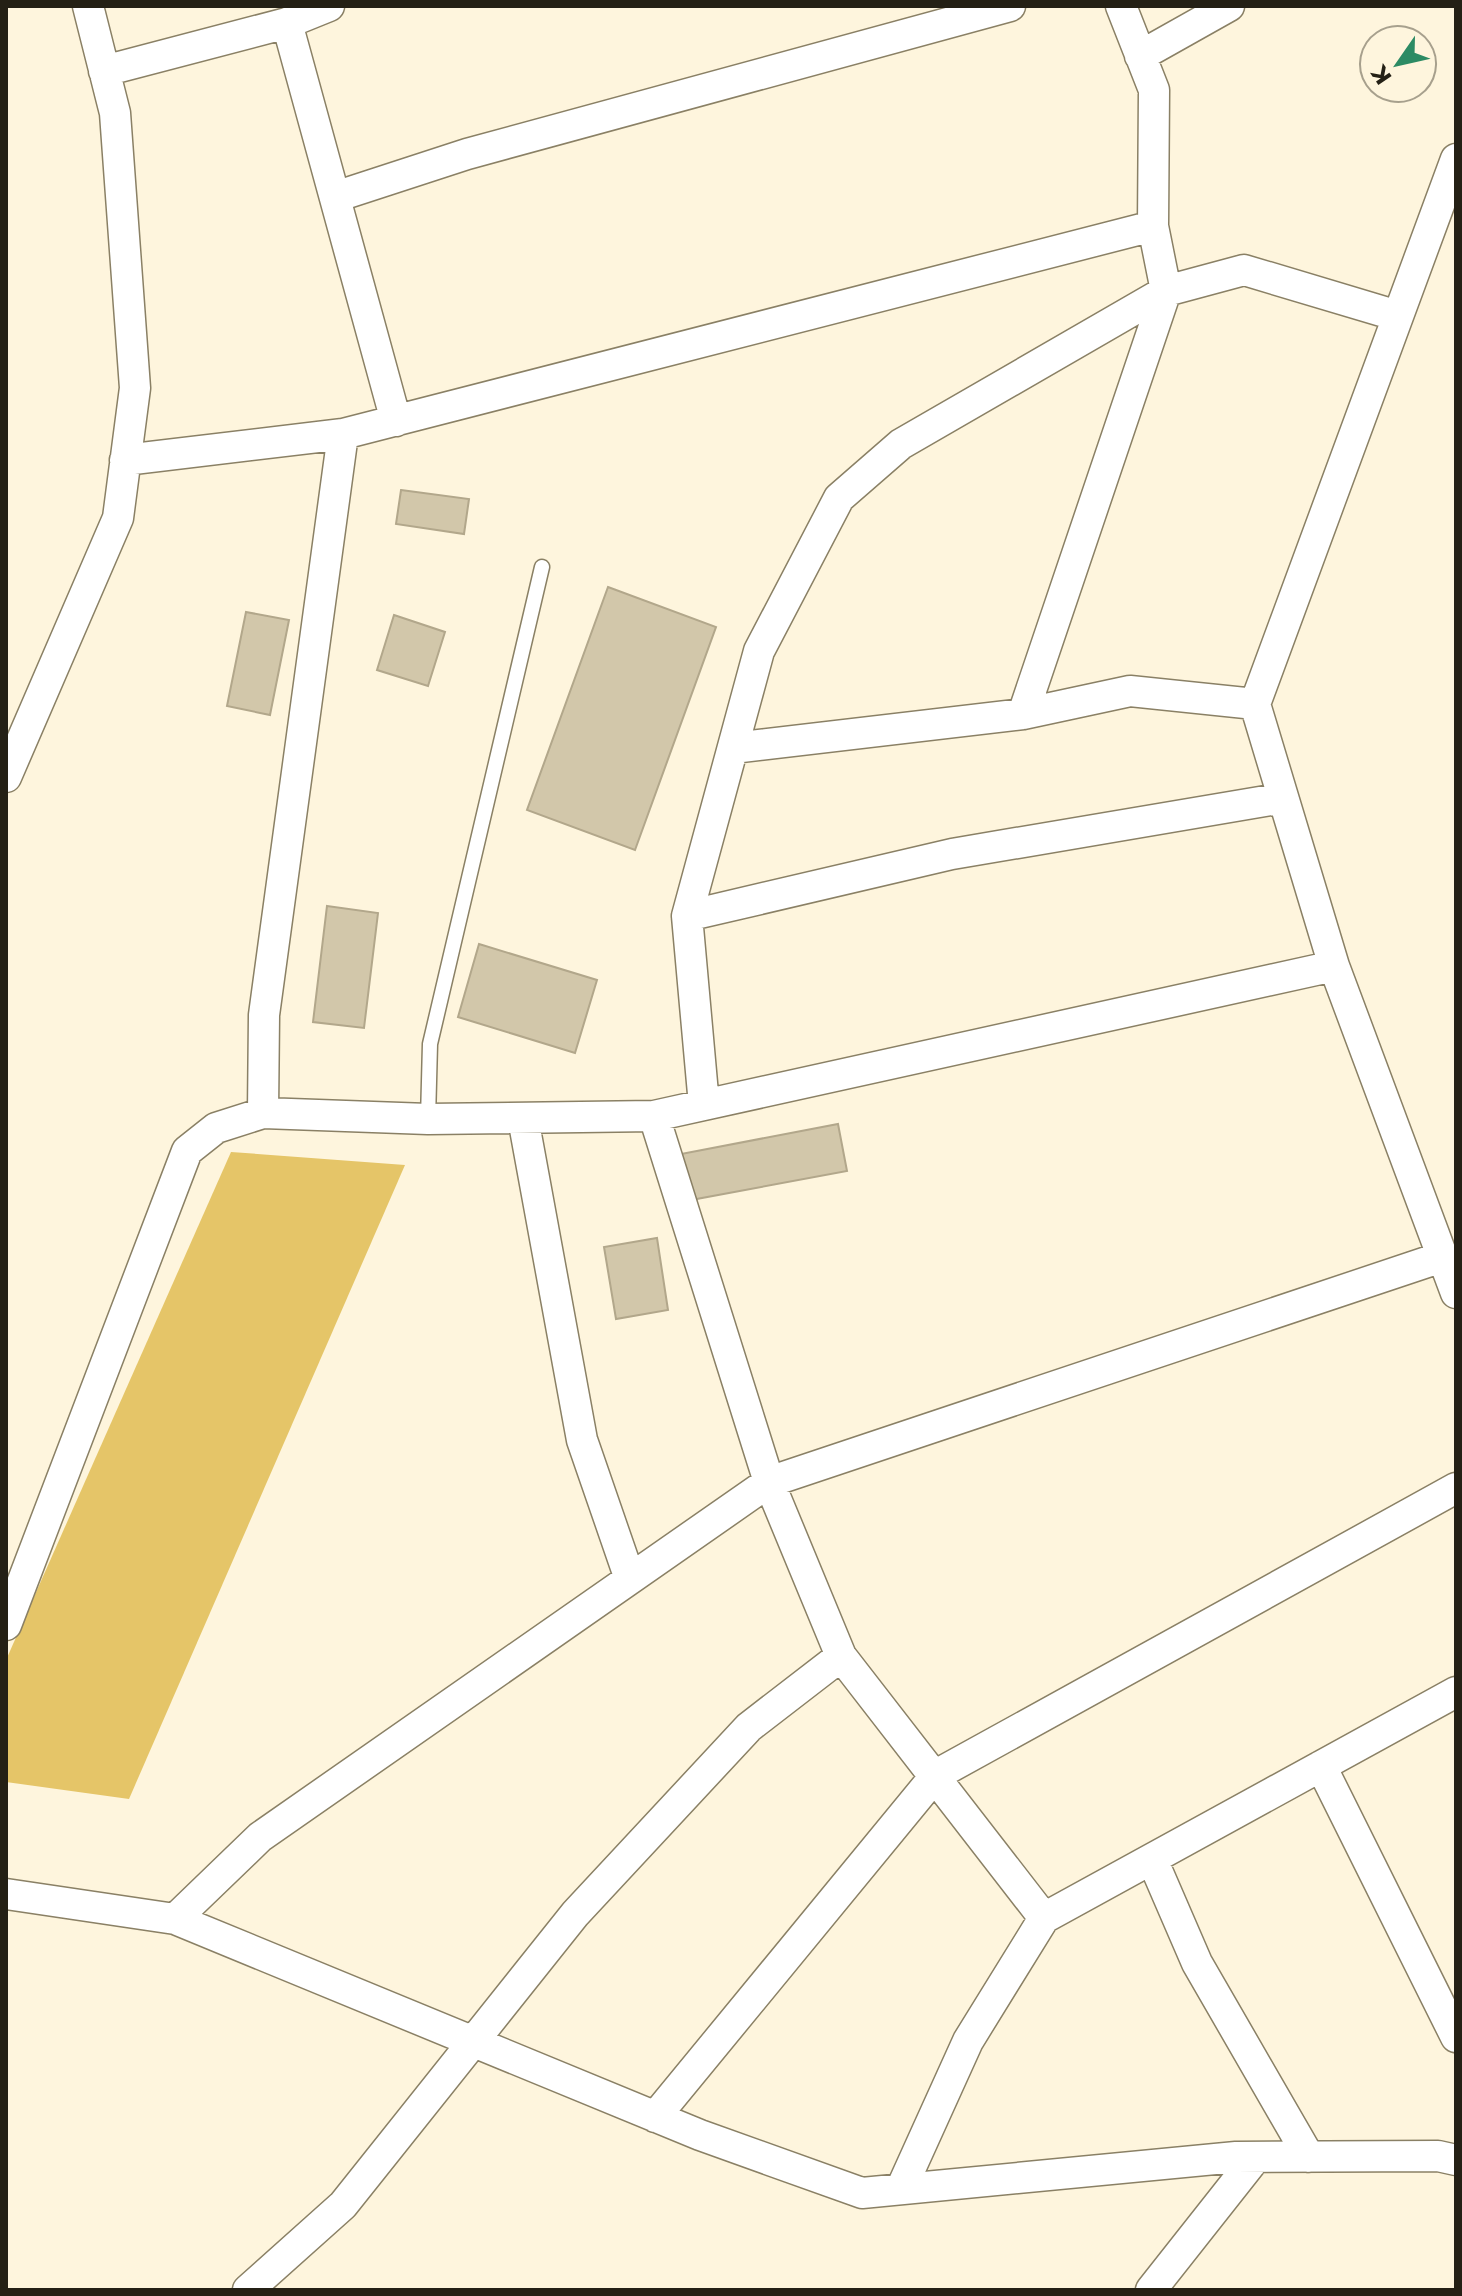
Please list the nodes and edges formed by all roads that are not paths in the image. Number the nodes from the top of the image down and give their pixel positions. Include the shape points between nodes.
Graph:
1 (88, 6) edge
2 (329, 6) edge
3 (1010, 6) edge
4 (1121, 6) edge
5 (1229, 6) edge
6 (287, 23) junction
7 (1140, 56) junction
8 (104, 71) junction
9 (1456, 159) edge
10 (335, 197) junction
11 (1153, 226) junction
12 (1166, 291) junction
13 (1398, 316) junction
14 (396, 421) junction
15 (343, 434) junction
16 (125, 460) junction
17 (542, 567) dead end
18 (1255, 704) junction
19 (1023, 714) junction
20 (733, 748) junction
21 (6, 777) edge
22 (1283, 798) junction
23 (687, 916) junction
24 (1334, 966) junction
25 (704, 1105) junction
26 (263, 1113) junction
27 (654, 1116) junction
28 (523, 1118) junction
29 (428, 1119) junction
30 (1442, 1257) junction
31 (1456, 1293) edge
32 (769, 1482) junction
33 (1456, 1488) edge
34 (630, 1579) junction
35 (6, 1625) edge
36 (841, 1656) junction
37 (1456, 1692) edge
38 (1321, 1766) junction
39 (936, 1775) junction
40 (1152, 1859) junction
41 (6, 1894) edge
42 (1044, 1918) junction
43 (175, 1919) junction
44 (1456, 2037) edge
45 (473, 2044) junction
46 (655, 2117) junction
47 (1256, 2157) junction
48 (1309, 2157) junction
49 (1456, 2160) edge
50 (901, 2189) junction
51 (248, 2290) edge
52 (1151, 2290) edge

1 - 8 street
2 - 6 street
3 - 10 street via 467,154
4 - 7 street
5 - 7 street
6 - 8 street
6 - 10 street
7 - 11 street via 1154,90
8 - 16 street via 115,113 135,388
9 - 13 street
10 - 14 street
11 - 12 street
11 - 14 street
12 - 13 street via 1244,270
12 - 19 street
12 - 20 street via 901,444 839,498 759,651
13 - 18 street
14 - 15 street
15 - 16 street
15 - 26 street via 264,1015
16 - 21 street via 118,518
17 - 29 lane via 430,1044
18 - 19 street via 1130,691
18 - 22 street
19 - 20 street
20 - 23 street
22 - 23 street via 952,854
22 - 24 street
23 - 25 street
24 - 25 street
24 - 30 street
25 - 27 street
26 - 29 street
26 - 35 street via 216,1128 187,1151
27 - 28 street
27 - 32 street
28 - 29 street
28 - 34 street via 582,1440
30 - 31 street
30 - 32 street
32 - 34 street
32 - 36 street
33 - 39 street
34 - 43 street via 260,1837
36 - 39 street
36 - 45 street via 749,1727 575,1914
37 - 38 street
38 - 40 street
38 - 44 street
39 - 42 street
39 - 46 street
40 - 42 street
40 - 48 street via 1197,1963
41 - 43 street
42 - 50 street via 968,2041
43 - 45 street
45 - 46 street
45 - 51 street via 343,2205
46 - 50 street via 862,2193
47 - 48 street
47 - 50 street
47 - 52 street
48 - 49 street

